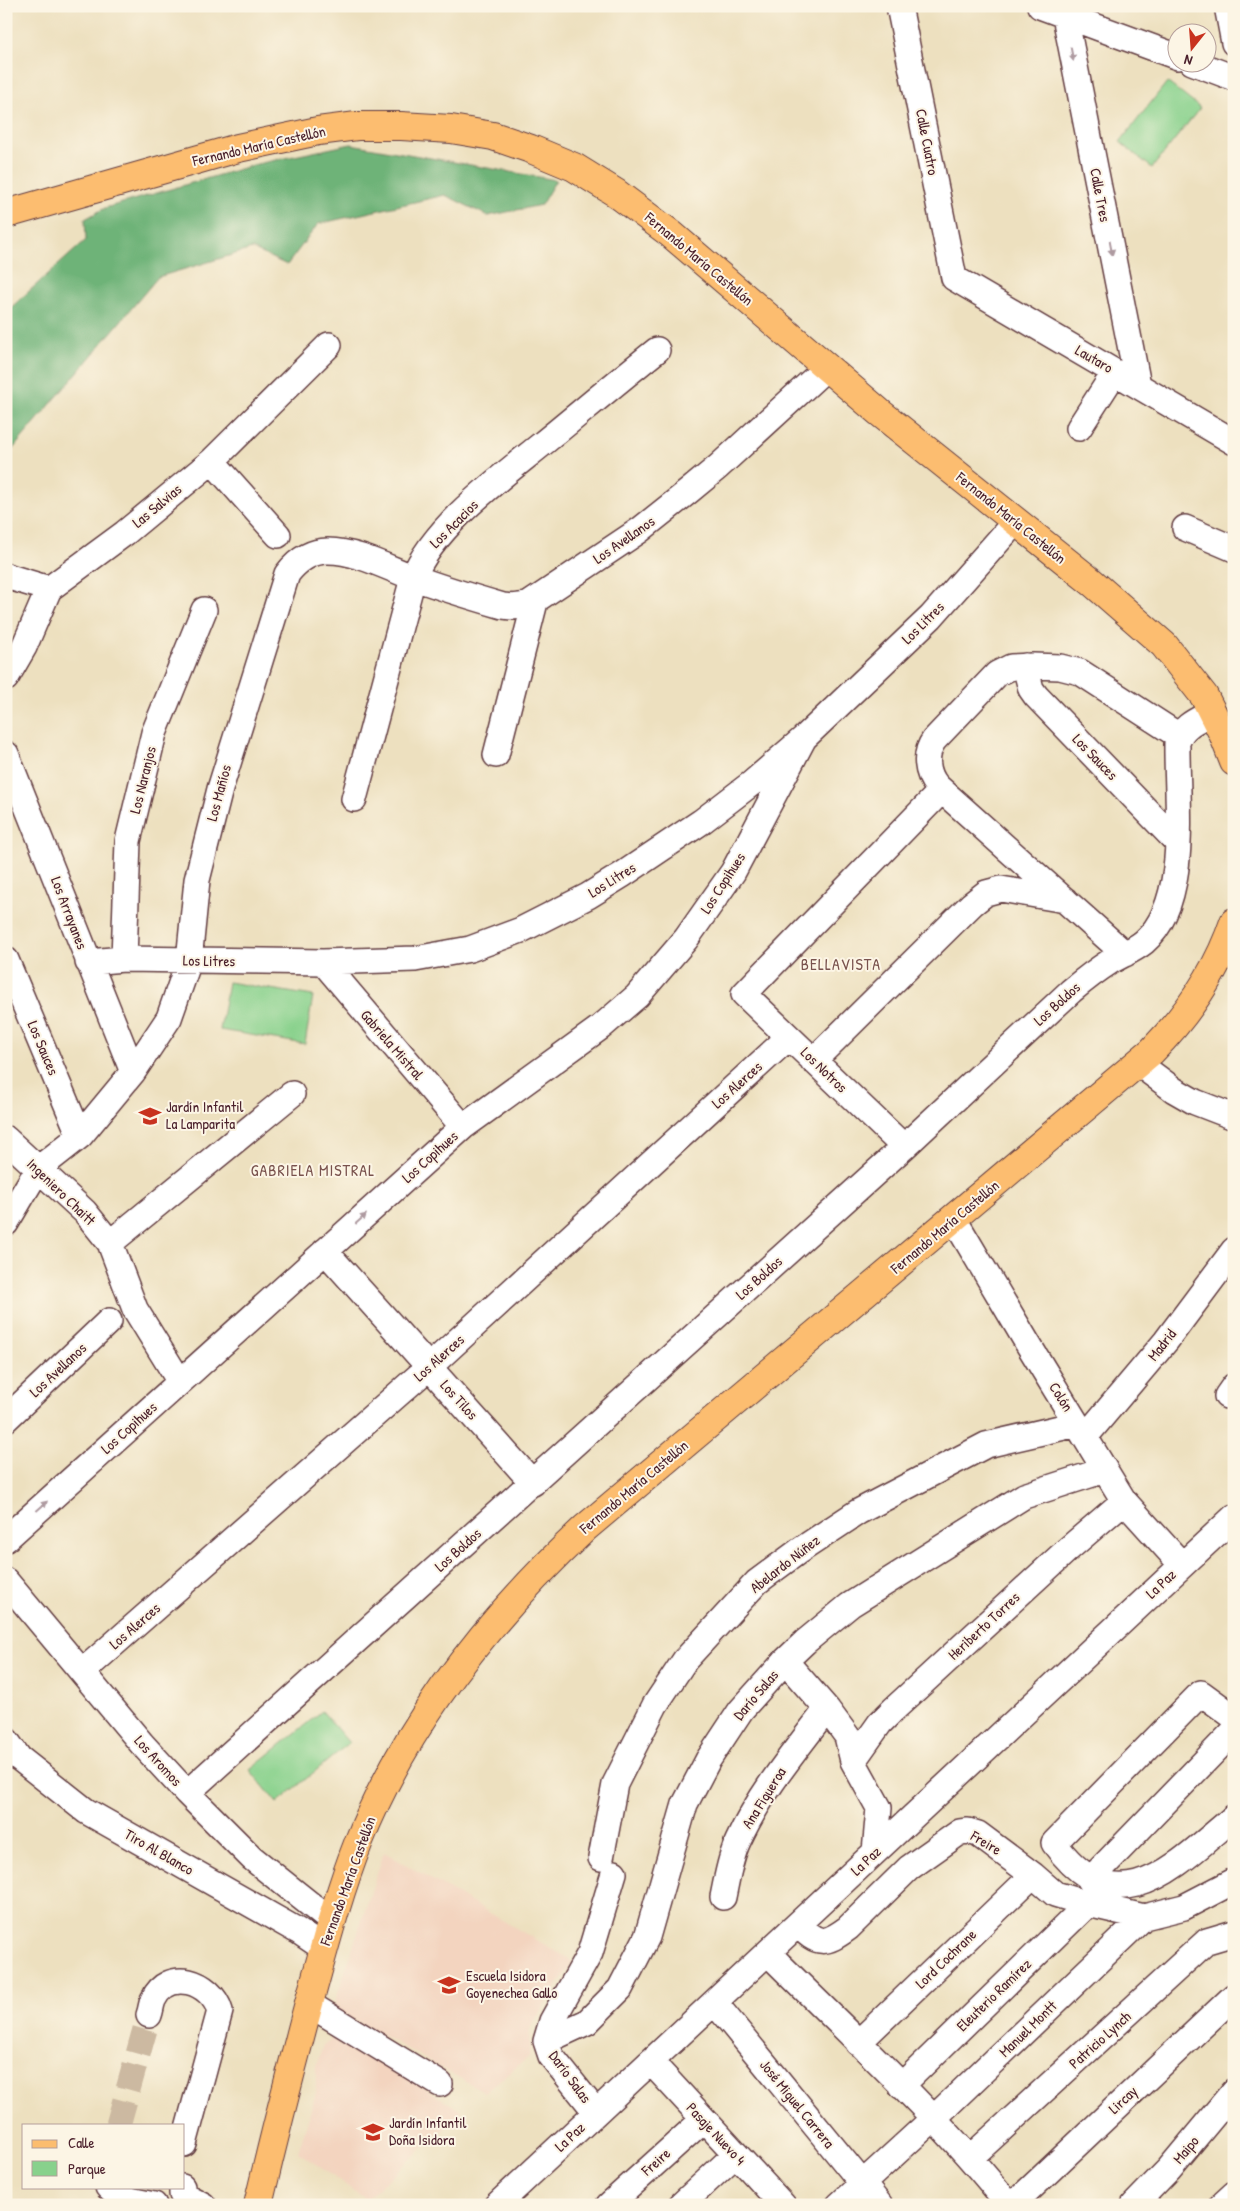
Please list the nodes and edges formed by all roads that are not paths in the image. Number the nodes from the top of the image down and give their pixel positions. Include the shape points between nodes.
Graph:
1 (899, 6) edge
2 (1040, 6) edge
3 (1227, 6) edge
4 (1064, 11) edge
5 (1234, 43) edge
6 (1168, 53) edge
7 (1218, 72) edge
8 (1234, 78) edge
9 (6, 214) edge
10 (954, 278) joint
11 (329, 345) dead end
12 (657, 350) dead end
13 (826, 367) junction
14 (1115, 372) junction
15 (1138, 385) junction
16 (1080, 428) dead end
17 (1234, 442) edge
18 (212, 461) junction
19 (1015, 522) junction
20 (1186, 528) dead end
21 (278, 535) dead end
22 (1234, 549) edge
23 (6, 576) edge
24 (413, 578) junction
25 (49, 589) junction
26 (535, 602) junction
27 (204, 610) dead end
28 (1025, 666) junction
29 (6, 678) edge
30 (1213, 712) junction
31 (1179, 736) junction
32 (804, 738) junction
33 (6, 754) edge
34 (496, 755) dead end
35 (1234, 762) edge
36 (941, 790) junction
37 (354, 799) dead end
38 (1177, 842) junction
39 (1066, 900) junction
40 (1234, 922) edge
41 (1125, 954) junction
42 (124, 959) junction
43 (6, 960) edge
44 (189, 961) junction
45 (88, 962) junction
46 (323, 962) junction
47 (789, 1037) junction
48 (813, 1061) junction
49 (1139, 1064) junction
50 (133, 1072) junction
51 (292, 1094) dead end
52 (1234, 1117) edge
53 (463, 1127) junction
54 (80, 1136) junction
55 (6, 1139) edge
56 (904, 1147) junction
57 (38, 1169) junction
58 (954, 1219) junction
59 (6, 1223) edge
60 (110, 1243) junction
61 (1234, 1250) edge
62 (325, 1251) junction
63 (109, 1321) dead end
64 (429, 1367) junction
65 (180, 1382) junction
66 (6, 1419) edge
67 (1081, 1430) junction
68 (1104, 1470) junction
69 (533, 1483) junction
70 (1124, 1501) junction
71 (1234, 1517) edge
72 (6, 1539) edge
73 (1182, 1566) junction
74 (6, 1581) edge
75 (785, 1661) junction
76 (82, 1672) junction
77 (827, 1709) junction
78 (1234, 1717) edge
79 (1234, 1731) edge
80 (6, 1740) edge
81 (853, 1761) junction
82 (187, 1793) junction
83 (1234, 1817) edge
84 (875, 1852) junction
85 (608, 1866) joint
86 (1033, 1875) junction
87 (1090, 1880) junction
88 (1234, 1881) edge
89 (723, 1897) dead end
90 (1088, 1904) junction
91 (1144, 1917) junction
92 (332, 1921) junction
93 (798, 1924) junction
94 (1234, 1933) edge
95 (324, 1948) junction
96 (768, 1953) junction
97 (1234, 1996) edge
98 (715, 2003) junction
99 (309, 2004) junction
100 (149, 2015) tunnel mouth
101 (546, 2040) junction
102 (858, 2043) junction
103 (651, 2062) junction
104 (440, 2084) dead end
105 (901, 2086) junction
106 (1234, 2091) edge
107 (596, 2112) junction
108 (934, 2118) junction
109 (703, 2120) junction
110 (185, 2140) edge
111 (736, 2155) junction
112 (971, 2157) junction
113 (863, 2184) junction
114 (109, 2188) edge
115 (182, 2188) edge
116 (1234, 2194) edge
117 (768, 2200) edge
118 (154, 2205) edge
119 (203, 2205) edge
120 (258, 2205) edge
121 (497, 2205) edge
122 (609, 2205) edge
123 (681, 2205) edge
124 (839, 2205) edge
125 (880, 2205) edge
126 (1009, 2205) edge
127 (1013, 2205) edge
128 (1134, 2205) edge
129 (1222, 2205) edge

1 - 10 street, Calle Cuatro
2 - 4 street
3 - 5 street
4 - 6 street
4 -> 15 street, Calle Tres
7 - 8 street
9 - 13 main road, Fernando María Castellón via 238,148 318,131 357,126 401,126 493,136 574,167 616,193 671,234
10 - 14 street, Lautaro
11 - 18 street, Las Salvias
12 - 24 street, Los Acacios via 471,505 431,545
13 - 19 main road, Fernando María Castellón
13 - 26 street, Los Avellanos via 718,468 640,530
14 - 15 street, Lautaro
14 - 16 street
15 - 17 street, Lautaro
18 - 21 street
18 - 25 street, Las Salvias via 125,533
19 - 30 main road, Fernando María Castellón via 1094,583 1164,645
19 - 32 street, Los Litres via 931,617
20 - 22 street
23 - 25 street
24 - 26 street, Los Mañíos via 503,606 522,607
24 - 37 street, Los Acacios
24 - 44 street, Los Mañíos via 351,555 328,551 308,555 292,566 287,574 220,789 197,880
25 - 29 street via 24,647
26 - 34 street
27 - 42 street, Los Naranjos via 154,732 128,841
28 - 31 street via 1060,667 1080,672
28 - 36 street via 1012,667 997,674 934,740 928,750 928,762 933,782
28 - 38 street, Los Sauces via 1030,689 1036,696
30 - 31 street via 1187,726
30 - 35 main road, Fernando María Castellón
31 - 38 street, Los Boldos
32 - 46 street, Los Litres via 701,822 588,896 521,930 470,950 443,955
32 - 53 street, Los Copihues via 733,872 686,939 637,996 601,1027
33 - 45 street, Los Arrayanes
36 - 39 street
36 - 47 street, Los Notros via 744,994
38 - 41 street, Los Boldos via 1175,871 1165,912 1152,933
39 - 41 street
39 - 48 street via 1001,889 986,893
40 - 49 main road, Fernando María Castellón via 1220,959 1194,1002
41 - 56 street, Los Boldos via 1094,972 1071,991
42 - 44 street, Los Litres
42 - 45 street, Los Litres
43 - 54 street, Los Sauces
44 - 46 street, Los Litres
44 - 50 street, Los Mañíos via 169,1018
45 - 50 street, Los Arrayanes
46 - 53 street, Gabriela Mistral
47 - 48 street, Los Notros
47 - 64 street, Los Alerces
48 - 56 street, Los Notros
49 - 52 street via 1188,1098
49 - 58 main road, Fernando María Castellón
50 - 54 street, Los Mañíos
51 - 60 street
62 -> 53 street, Los Copihues
54 - 57 street, Los Mañíos
55 - 57 street, Ingeniero Chaitt
56 - 69 street, Los Boldos
57 - 59 street, Los Mañíos
57 - 60 street, Ingeniero Chaitt via 85,1212
58 - 67 street, Colón
58 - 92 main road, Fernando María Castellón via 610,1506 564,1548 497,1618 459,1664 396,1765 359,1842
60 - 65 street, Ingeniero Chaitt via 135,1309
61 - 67 street, Madrid via 1166,1341
62 - 64 street, Los Tilos
62 - 65 street, Los Copihues
63 - 66 street, Los Avellanos
64 - 69 street, Los Tilos
64 - 76 street, Los Alerces
72 -> 65 street, Los Copihues
67 - 68 street, Colón
67 - 85 street, Abelardo Núñez via 986,1445 858,1512 757,1582 685,1660 655,1705 615,1784
68 - 70 street, Colón
68 - 75 street, Darío Salas via 1024,1496 850,1605
69 - 82 street, Los Boldos
70 - 73 street, Colón
70 - 81 street, Heriberto Torres via 893,1710
71 - 73 street, La Paz
73 - 84 street, La Paz
74 - 76 street, Los Aromos
75 - 77 street
75 - 101 street, Darío Salas via 741,1710 708,1760 685,1804 647,1937 620,1989 587,2022
76 - 82 street, Los Aromos
77 - 81 street via 847,1736
77 - 89 street, Ana Figueroa via 757,1806 730,1862
78 - 87 street via 1201,1693 1054,1843
79 - 87 street
80 - 95 street, Tiro Al Blanco via 19,1758 86,1811
81 - 84 street via 879,1808
82 - 92 street, Los Aromos via 252,1858
83 - 87 street via 1156,1879 1124,1886
84 - 93 street, La Paz
85 - 101 street, Darío Salas via 590,1953 552,2021
86 - 90 street, Freire via 1055,1894
86 - 93 street, Freire via 978,1834 960,1832 908,1868 830,1940 811,1938
86 - 102 street, Lord Cochrane
88 - 91 street, Manuel Montt via 1184,1907
90 - 91 street, Freire
90 - 105 street, Eleuterio Ramírez
91 - 108 street, Manuel Montt
92 - 95 main road, Fernando María Castellón
93 - 96 street, La Paz
94 - 112 street, Patricio Lynch via 1207,1941
95 - 99 main road, Fernando María Castellón
96 - 98 street, La Paz
96 - 102 street
97 - 127 street, Lircay
98 - 103 street, La Paz
98 - 113 street, José Miguel Carrera
99 - 104 street
99 - 120 main road, Fernando María Castellón
100 - 110 street via 159,1992 181,1981 206,1988 220,2011
101 - 107 street, Darío Salas via 551,2056
102 - 105 street
103 - 107 street, La Paz
103 - 109 street, Pasaje Nuevo 4
105 - 108 street
106 - 128 street, Maipo via 1169,2169
107 - 121 street, La Paz
108 - 112 street
108 - 113 street, Manuel Montt
109 - 111 street, Pasaje Nuevo 4
109 - 122 street, Freire
111 - 117 street, Pasaje Nuevo 4
111 - 123 street
112 - 126 street
113 - 124 street, Manuel Montt
113 - 125 street, José Miguel Carrera
114 - 118 street via 120,2198
115 - 119 street via 182,2194
116 - 129 street

